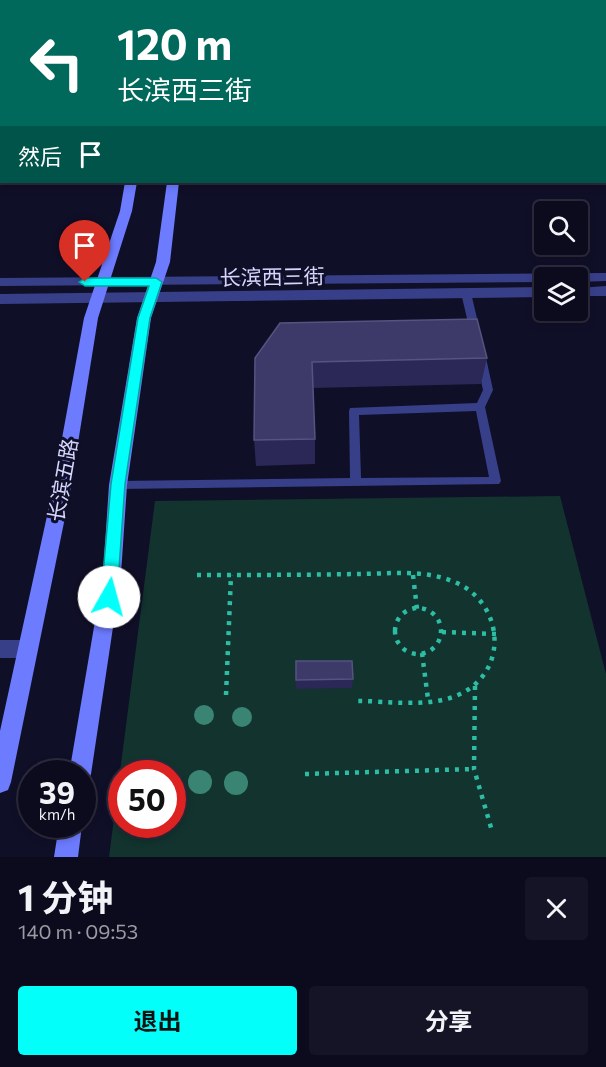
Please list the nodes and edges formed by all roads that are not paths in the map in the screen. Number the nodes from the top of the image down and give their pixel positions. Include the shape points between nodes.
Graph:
1 (131, 183) edge
2 (173, 183) edge
3 (588, 277) edge
4 (606, 277) edge
5 (534, 278) edge
6 (0, 282) edge
7 (104, 282) junction
8 (153, 290) junction
9 (606, 291) edge
10 (534, 292) edge
11 (588, 292) edge
12 (466, 293) junction
13 (0, 299) edge
14 (98, 299) junction
15 (480, 406) junction
16 (356, 482) junction
17 (118, 484) junction
18 (0, 649) edge
19 (28, 649) junction
20 (82, 760) edge
21 (0, 782) edge
22 (69, 838) edge
23 (66, 857) edge

1 - 7 main road, 长滨五路
2 - 8 main road via 163,262
3 - 4 street, 长滨西三街
5 - 8 street, 长滨西三街
6 - 7 street, 长滨西三街
7 - 8 street, 长滨西三街
7 - 14 main road, 长滨五路
8 - 12 street, 长滨西三街
8 - 14 street, 长滨西三街
8 - 17 main road via 144,318
9 - 11 street
10 - 12 street, 长滨西三街
12 - 15 lane via 488,390
13 - 14 street, 长滨西三街
14 - 19 main road, 长滨五路 via 91,318
15 - 16 lane via 354,411
15 - 16 lane via 495,481
16 - 17 lane
17 - 20 main road via 112,574
18 - 19 street
19 - 21 main road, 长滨五路
22 - 23 main road

